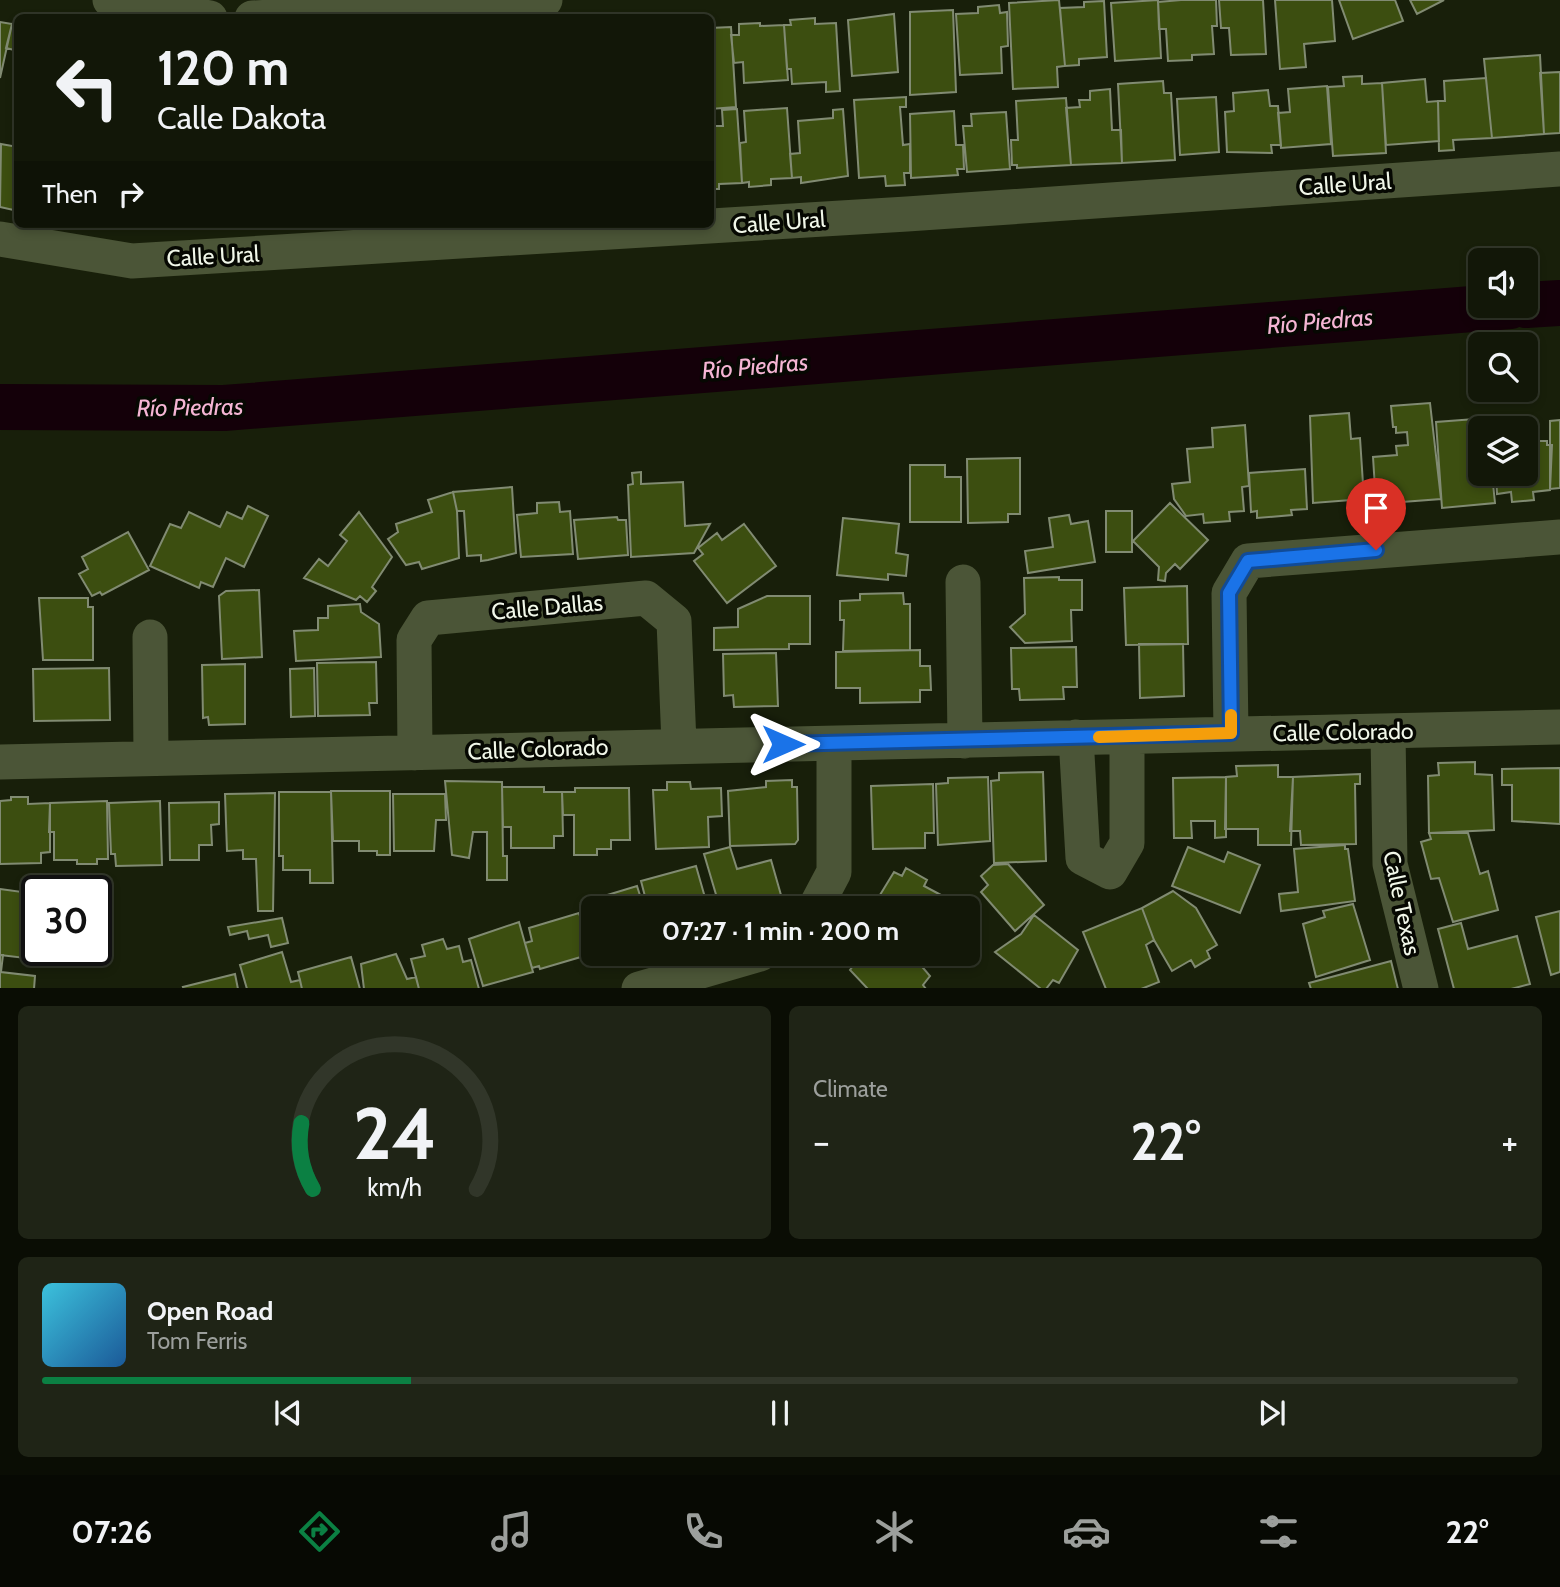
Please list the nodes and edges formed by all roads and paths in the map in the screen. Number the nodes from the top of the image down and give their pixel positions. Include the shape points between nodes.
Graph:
1 (110, 0) edge
2 (545, 0) edge
3 (378, 10) edge
4 (188, 14) edge
5 (315, 14) edge
6 (1560, 169) edge
7 (714, 217) edge
8 (518, 228) edge
9 (394, 235) edge
10 (0, 239) edge
11 (1560, 537) edge
12 (963, 582) dead end
13 (150, 637) dead end
14 (1560, 727) edge
15 (1388, 732) junction
16 (1231, 733) junction
17 (1076, 737) junction
18 (1127, 737) junction
19 (965, 741) junction
20 (679, 744) junction
21 (834, 745) junction
22 (415, 752) junction
23 (151, 758) junction
24 (0, 762) edge
25 (821, 896) edge
26 (719, 966) edge
27 (642, 988) edge
28 (1421, 988) edge

1 - 4 street
2 - 3 street
3 - 5 street
6 - 7 street, Calle Ural
8 - 9 street, Calle Ural
9 - 10 street, Calle Ural via 132,261
11 - 16 street via 1248,561 1229,593
12 - 19 street
13 - 23 street
14 - 15 street, Calle Colorado
15 - 16 street, Calle Colorado
15 - 28 street, Calle Texas via 1390,864
16 - 18 street, Calle Colorado
17 - 18 street, Calle Colorado
17 - 18 street via 1083,858 1110,872 1127,843
17 - 19 street, Calle Colorado
19 - 21 street, Calle Colorado
20 - 21 street, Calle Colorado
20 - 22 street, Calle Colorado
20 - 22 street, Calle Dallas via 674,621 646,598 428,618 414,640
21 - 25 street via 834,872
22 - 23 street, Calle Colorado
23 - 24 street, Calle Colorado
26 - 27 street

